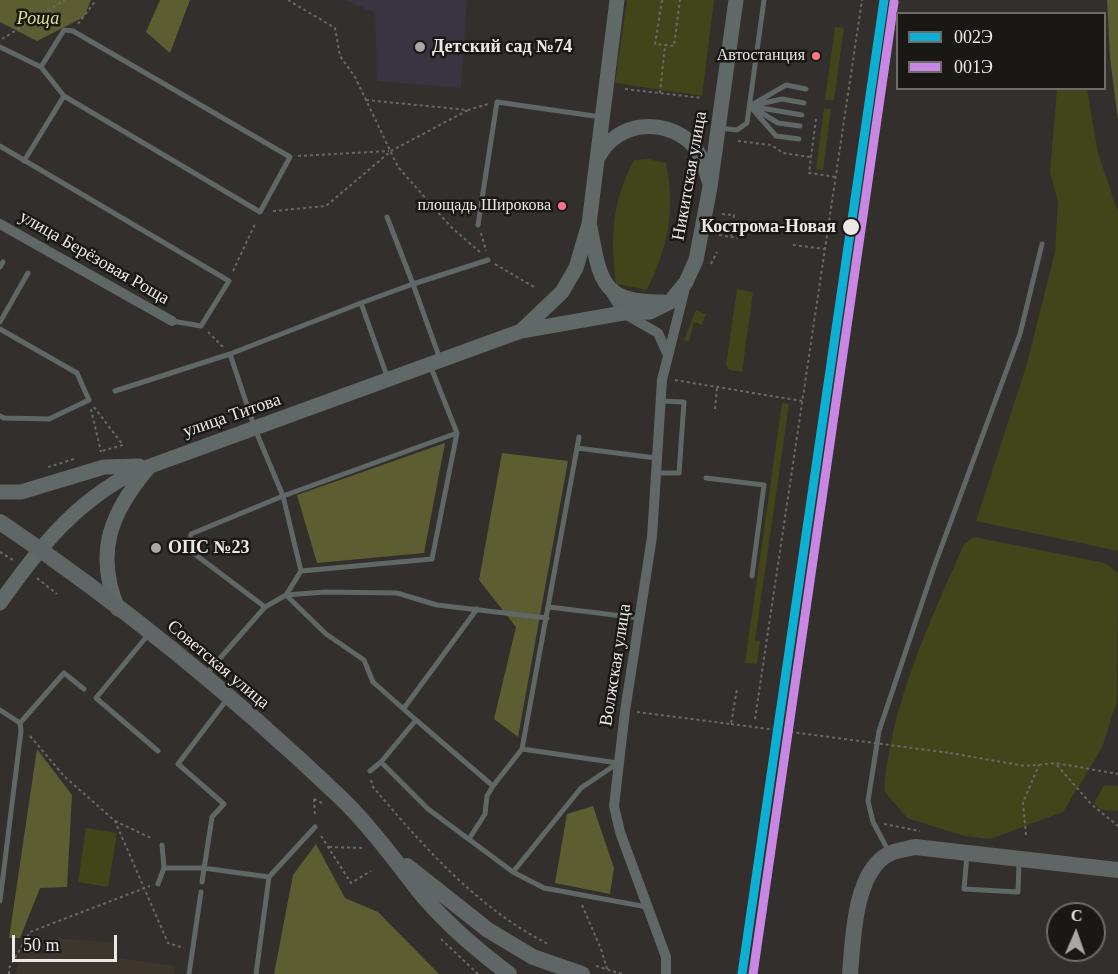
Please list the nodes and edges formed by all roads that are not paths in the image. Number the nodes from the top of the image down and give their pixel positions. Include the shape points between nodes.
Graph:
1 (617, 0) edge
2 (736, 0) edge
3 (764, 0) edge
4 (0, 46) edge
5 (41, 67) junction
6 (806, 88) dead end
7 (64, 96) junction
8 (804, 103) dead end
9 (750, 106) junction
10 (802, 115) dead end
11 (603, 118) junction
12 (800, 126) dead end
13 (718, 128) junction
14 (799, 139) dead end
15 (0, 146) edge
16 (24, 161) junction
17 (597, 161) junction
18 (710, 186) junction
19 (387, 217) dead end
20 (0, 224) edge
21 (590, 224) junction
22 (478, 225) road end
23 (1042, 244) dead end
24 (488, 260) road end
25 (28, 273) dead end
26 (686, 282) junction
27 (413, 284) junction
28 (607, 288) junction
29 (670, 302) junction
30 (361, 303) junction
31 (623, 313) junction
32 (172, 321) joint
33 (0, 322) edge
34 (0, 329) edge
35 (521, 331) junction
36 (667, 353) junction
37 (230, 354) junction
38 (435, 363) junction
39 (388, 381) junction
40 (115, 391) dead end
41 (661, 400) junction
42 (0, 416) edge
43 (255, 429) junction
44 (457, 433) junction
45 (579, 437) dead end
46 (577, 448) junction
47 (656, 458) junction
48 (151, 465) junction
49 (655, 473) junction
50 (706, 477) dead end
51 (0, 492) edge
52 (283, 496) junction
53 (0, 522) edge
54 (40, 549) junction
55 (301, 571) junction
56 (752, 576) dead end
57 (286, 596) junction
58 (0, 603) edge
59 (265, 607) junction
60 (549, 607) junction
61 (118, 609) junction
62 (477, 609) junction
63 (547, 618) junction
64 (639, 618) junction
65 (149, 634) junction
66 (204, 677) junction
67 (84, 688) dead end
68 (229, 696) junction
69 (404, 708) junction
70 (0, 710) edge
71 (416, 720) junction
72 (20, 723) junction
73 (522, 749) junction
74 (158, 751) dead end
75 (381, 762) junction
76 (618, 763) junction
77 (370, 771) road end
78 (494, 786) junction
79 (315, 827) road end
80 (469, 839) junction
81 (162, 845) road end
82 (890, 853) junction
83 (967, 853) junction
84 (394, 857) junction
85 (1019, 859) junction
86 (164, 868) junction
87 (203, 868) junction
88 (1098, 868) junction
89 (1118, 870) edge
90 (513, 872) junction
91 (269, 877) junction
92 (1118, 877) edge
93 (202, 882) dead end
94 (159, 884) dead end
95 (1, 891) edge
96 (201, 892) dead end
97 (0, 901) edge
98 (647, 907) junction
99 (585, 969) edge
100 (189, 974) edge
101 (256, 974) edge
102 (509, 974) edge
103 (666, 974) edge
104 (850, 974) edge

1 - 11 main road
2 - 13 main road, Никитская улица
3 - 9 lane
4 - 5 lane
5 - 7 lane
5 - 7 lane via 64,30 73,31 290,157 260,212
6 - 9 lane via 786,85
7 - 16 lane
8 - 9 lane via 782,99
9 - 10 lane
9 - 12 lane via 778,123
9 - 13 lane via 743,128
9 - 14 lane via 776,136
11 - 17 main road
11 - 22 lane via 497,102
13 - 18 main road, Никитская улица
15 - 16 lane
16 - 32 lane via 229,281 201,326
17 - 18 main road via 616,134 632,128 654,127 676,132 692,144 704,162
17 - 21 main road
18 - 26 main road, Никитская улица via 696,260
19 - 27 lane
20 - 32 street, улица Берёзовая Роща
21 - 28 main road
21 - 35 main road via 576,268 562,292
23 - 82 lane via 1020,334 934,567 879,731 868,801 873,822
24 - 27 lane
25 - 33 lane
26 - 29 main road, Никитская улица
26 - 36 street, Волжская улица
27 - 30 lane
27 - 38 lane
28 - 29 main road via 620,297
28 - 31 street
29 - 31 main road via 650,312
30 - 37 lane
30 - 39 lane
31 - 35 main road
31 - 36 street via 658,333
34 - 42 lane via 77,373 89,400 49,419
35 - 38 main road, улица Титова
36 - 41 street, Волжская улица
37 - 40 lane
37 - 43 lane
38 - 39 main road, улица Титова
38 - 44 lane
39 - 43 main road, улица Титова
41 - 47 street, Волжская улица
41 - 49 lane via 684,402 679,473
43 - 48 main road, улица Титова
43 - 52 lane
44 - 52 lane
44 - 55 lane via 432,559
45 - 46 lane
46 - 47 lane
46 - 60 lane
47 - 49 street, Волжская улица
48 - 51 main road via 104,467 21,492
48 - 54 main road, улица Титова via 105,487 76,510
48 - 61 main road via 123,501 108,532 108,583
49 - 64 street, Волжская улица via 652,537
50 - 56 lane via 764,485
52 - 55 lane
52 - 59 lane via 191,534 188,549
53 - 54 main road, Советская улица
54 - 58 main road, улица Титова
54 - 61 main road, Советская улица
55 - 57 lane
57 - 59 lane
57 - 62 lane via 397,593 437,605
57 - 69 lane via 326,634 364,660 373,682
59 - 66 lane
60 - 63 lane
60 - 64 lane
61 - 65 main road, Советская улица
62 - 63 lane
62 - 69 lane
63 - 73 lane
64 - 76 street, Волжская улица
65 - 66 main road, Советская улица
65 - 74 lane via 96,698
66 - 68 main road, Советская улица
67 - 72 lane via 64,673
68 - 84 main road, Советская улица via 341,798
68 - 87 lane via 178,764 224,804 212,817
69 - 71 lane
70 - 72 lane
71 - 75 lane
71 - 78 lane
72 - 95 lane
73 - 76 lane
73 - 78 lane
75 - 77 lane
75 - 80 lane via 428,809
76 - 90 lane via 581,788
76 - 98 street, Волжская улица via 616,821
78 - 80 lane via 487,796 485,814
79 - 91 lane
80 - 90 lane
81 - 86 lane
82 - 83 main road via 915,847
82 - 104 main road via 873,870 861,894
83 - 85 main road
83 - 85 lane via 964,890 1018,892
84 - 99 main road via 488,930 533,957
84 - 102 main road via 420,892 474,947
85 - 88 main road
86 - 87 lane
86 - 94 lane
87 - 91 lane
87 - 93 lane
88 - 89 main road
88 - 92 main road
90 - 98 lane via 544,888
91 - 101 lane
95 - 97 lane
96 - 100 lane
98 - 103 street, Волжская улица via 666,957

